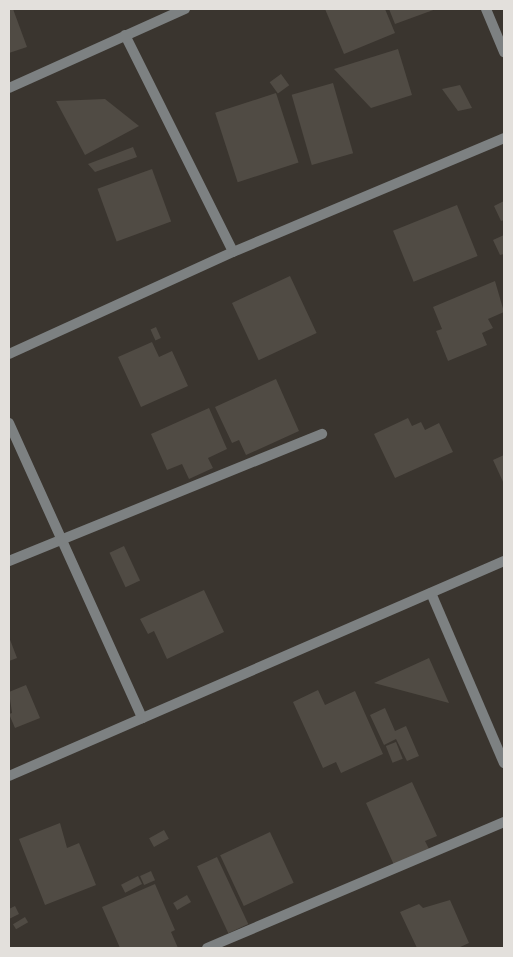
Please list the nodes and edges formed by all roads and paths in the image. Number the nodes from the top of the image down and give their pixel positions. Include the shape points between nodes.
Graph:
1 (185, 9) edge
2 (486, 9) edge
3 (125, 35) junction
4 (504, 52) edge
5 (9, 88) edge
6 (504, 138) edge
7 (233, 252) junction
8 (9, 354) edge
9 (9, 423) edge
10 (322, 434) dead end
11 (61, 538) junction
12 (9, 561) edge
13 (504, 561) edge
14 (430, 593) junction
15 (142, 718) junction
16 (504, 763) edge
17 (9, 776) edge
18 (504, 822) edge
19 (207, 948) edge

1 - 3 street
2 - 4 street
3 - 5 street
3 - 7 street
6 - 7 street
7 - 8 street
9 - 11 street
10 - 11 street
11 - 12 street
11 - 15 street
13 - 14 street
14 - 15 street
14 - 16 street
15 - 17 street
18 - 19 street

